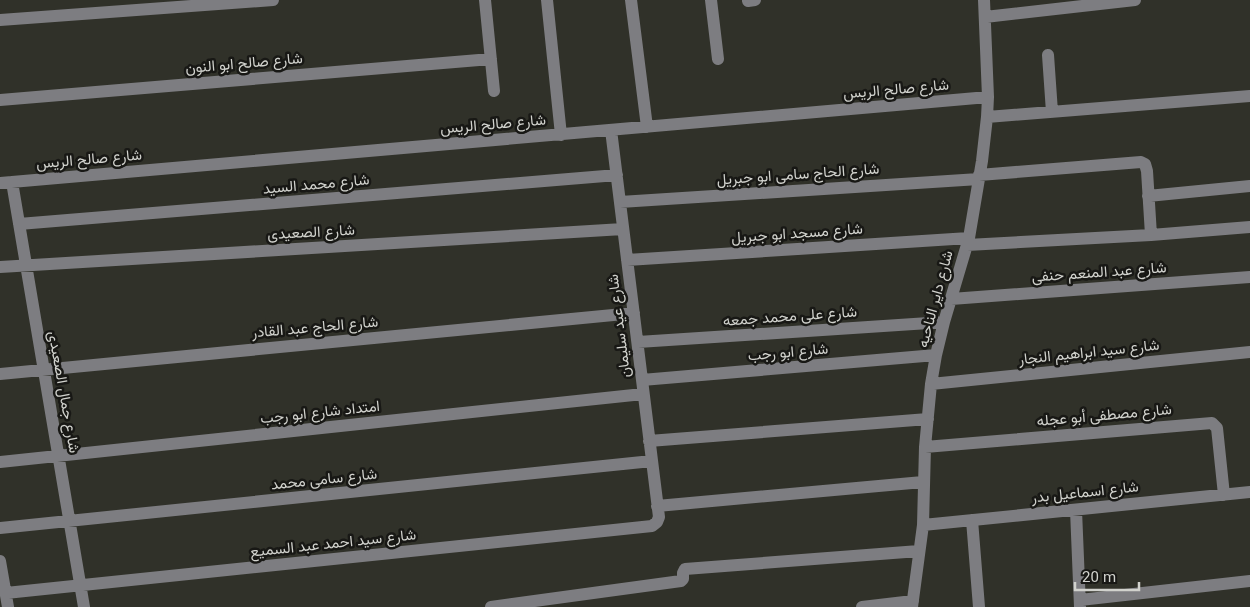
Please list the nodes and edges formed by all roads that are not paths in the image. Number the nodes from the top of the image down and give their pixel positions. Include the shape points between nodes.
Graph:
1 (273, 0) edge
2 (485, 0) edge
3 (547, 0) edge
4 (631, 0) edge
5 (711, 0) edge
6 (755, 0) edge
7 (984, 0) edge
8 (1134, 0) edge
9 (748, 1) edge
10 (985, 17) junction
11 (0, 20) edge
12 (1048, 55) dead end
13 (491, 59) junction
14 (718, 59) dead end
15 (494, 91) dead end
16 (1250, 96) edge
17 (988, 98) junction
18 (0, 100) edge
19 (1052, 112) junction
20 (988, 117) junction
21 (647, 127) junction
22 (611, 130) junction
23 (561, 135) junction
24 (617, 175) junction
25 (979, 177) junction
26 (6, 183) edge
27 (1250, 186) edge
28 (1148, 196) junction
29 (620, 202) junction
30 (19, 224) junction
31 (1250, 227) edge
32 (623, 229) junction
33 (1151, 234) junction
34 (968, 242) junction
35 (627, 260) junction
36 (26, 266) junction
37 (0, 267) edge
38 (1250, 277) edge
39 (951, 299) junction
40 (634, 313) junction
41 (944, 322) junction
42 (638, 342) junction
43 (1250, 352) edge
44 (936, 355) junction
45 (43, 370) junction
46 (0, 374) edge
47 (642, 380) junction
48 (931, 384) junction
49 (643, 394) junction
50 (928, 419) junction
51 (649, 442) junction
52 (925, 447) junction
53 (58, 456) junction
54 (652, 461) junction
55 (0, 462) edge
56 (923, 482) junction
57 (1250, 492) edge
58 (1224, 495) junction
59 (1076, 510) junction
60 (658, 511) junction
61 (972, 520) junction
62 (69, 521) junction
63 (923, 525) junction
64 (0, 528) edge
65 (919, 551) junction
66 (0, 561) edge
67 (1250, 580) edge
68 (80, 585) junction
69 (6, 593) junction
70 (1080, 603) edge
71 (912, 604) edge
72 (8, 607) edge
73 (84, 607) edge
74 (491, 607) edge
75 (862, 607) edge
76 (979, 607) edge

1 - 11 street
2 - 13 street
3 - 23 street
4 - 21 street
5 - 14 street
6 - 9 street
7 - 10 street, شارع داير الناحيه
8 - 10 street
10 - 17 street, شارع داير الناحيه
12 - 19 street
13 - 15 street
13 - 18 street, شارع صالح ابو النون
16 - 19 street
17 - 20 street, شارع داير الناحيه
17 - 21 street, شارع صالح الريس
19 - 20 street
20 - 25 street, شارع داير الناحيه
21 - 22 street, شارع صالح الريس
22 - 23 street, شارع صالح الريس
22 - 24 street, شارع عيد سليمان
23 - 26 street, شارع صالح الريس
24 - 29 street, شارع عيد سليمان
24 - 30 street, شارع محمد السيد
25 - 28 street, شارع الحاج سامى ابو جبريل via 1141,162 1147,171
25 - 29 street, شارع الحاج سامى ابو جبريل
25 - 34 street, شارع داير الناحيه
26 - 30 street, شارع جمال الصعيدى
27 - 28 street
28 - 33 street
29 - 32 street, شارع عيد سليمان
30 - 36 street, شارع جمال الصعيدى
31 - 33 street, شارع مسجد ابو جبريل
32 - 35 street, شارع عيد سليمان
32 - 36 street, شارع الصعيدى
33 - 34 street, شارع مسجد ابو جبريل
34 - 35 street, شارع مسجد ابو جبريل
34 - 39 street, شارع داير الناحيه
35 - 40 street, شارع عيد سليمان
36 - 37 street, شارع الصعيدى
36 - 45 street, شارع جمال الصعيدى
38 - 39 street, شارع عبد المنعم حنفى
39 - 41 street, شارع داير الناحيه
40 - 42 street, شارع عيد سليمان
40 - 45 street, شارع الحاج عبد القادر
41 - 42 street, شارع على محمد جمعه
41 - 44 street, شارع داير الناحيه
42 - 47 street, شارع عيد سليمان
43 - 48 street, شارع سيد ابراهيم النجار
44 - 47 street, شارع ابو رجب
44 - 48 street, شارع داير الناحيه
45 - 46 street, شارع الحاج عبد القادر
45 - 53 street, شارع جمال الصعيدى
47 - 49 street, شارع عيد سليمان
48 - 50 street, شارع داير الناحيه
49 - 51 street, شارع عيد سليمان
49 - 53 street, امتداد شارع ابو رجب
50 - 51 street
50 - 52 street, شارع داير الناحيه
51 - 54 street, شارع عيد سليمان
52 - 56 street, شارع داير الناحيه
52 - 58 street, شارع مصطفى أبو عجله via 1212,423 1217,428
53 - 55 street, امتداد شارع ابو رجب
53 - 62 street, شارع جمال الصعيدى
54 - 60 street, شارع عيد سليمان
54 - 62 street, شارع سامى محمد
56 - 60 street
56 - 63 street, شارع داير الناحيه
57 - 58 street, شارع اسماعيل بدر
58 - 59 street, شارع اسماعيل بدر
59 - 61 street, شارع اسماعيل بدر
59 - 70 street
60 - 68 street, شارع سيد احمد عبد السميع via 656,522 647,527
61 - 63 street, شارع اسماعيل بدر
61 - 76 street
62 - 64 street, شارع سامى محمد
62 - 68 street, شارع جمال الصعيدى
63 - 65 street, شارع داير الناحيه
65 - 71 street, شارع داير الناحيه
65 - 74 street via 686,569 681,581
66 - 69 street
67 - 70 street
68 - 69 street, شارع سيد احمد عبد السميع
68 - 73 street, شارع جمال الصعيدى
69 - 72 street
71 - 75 street

